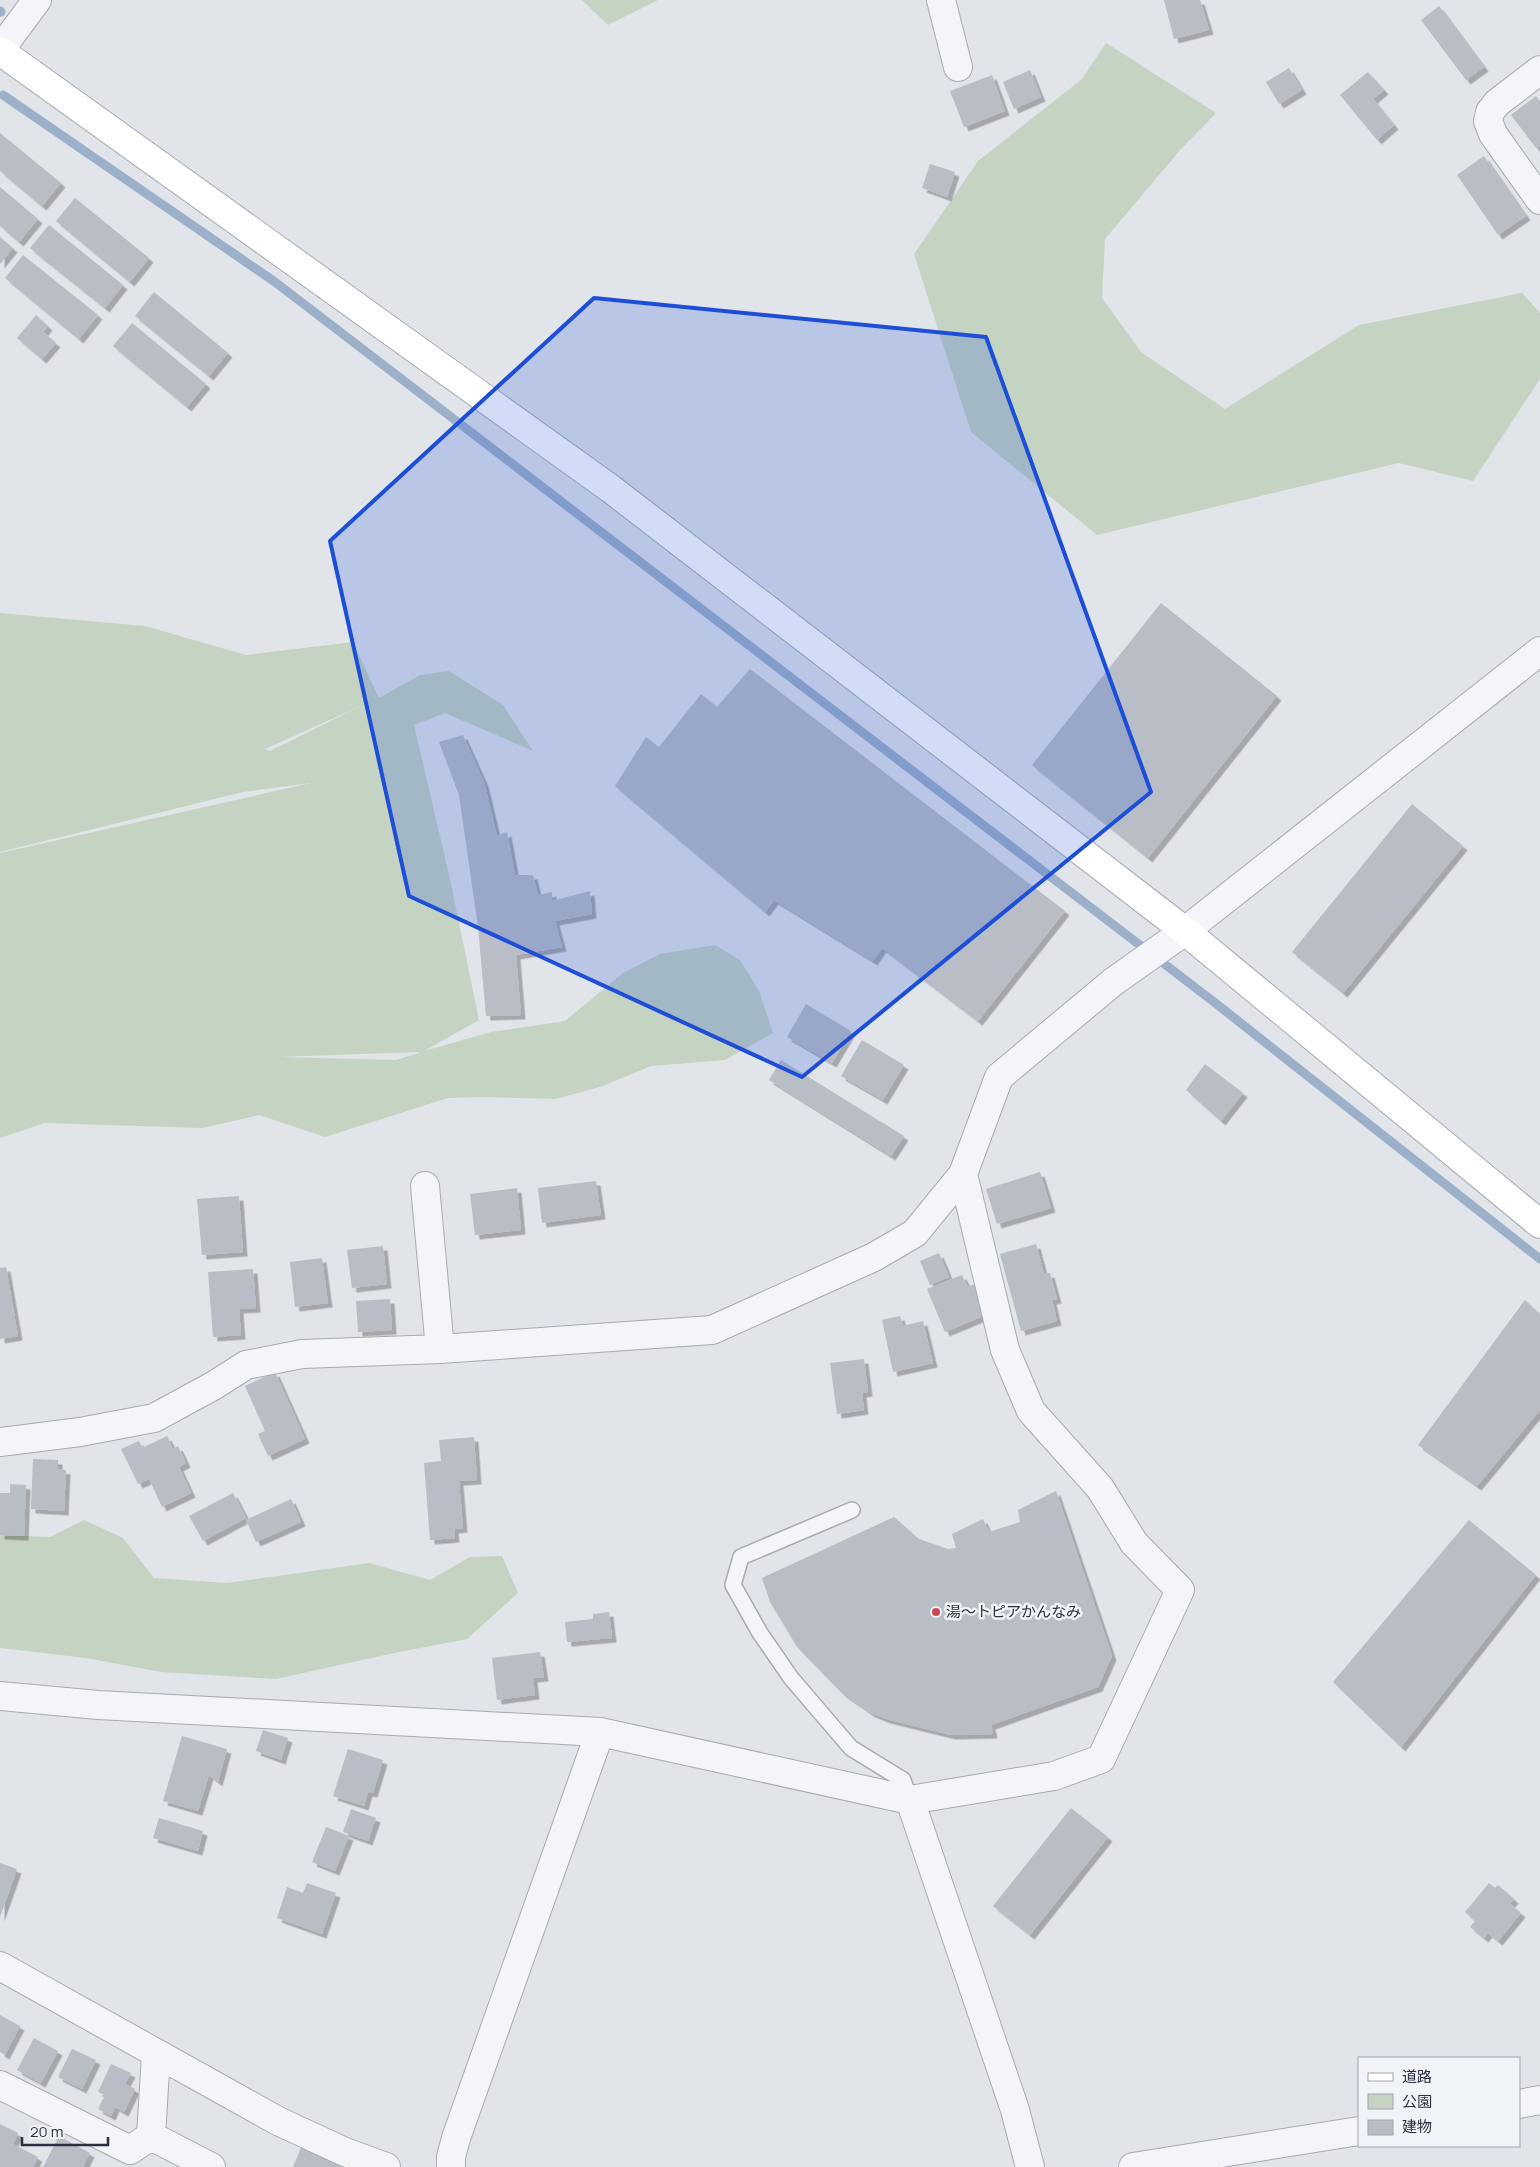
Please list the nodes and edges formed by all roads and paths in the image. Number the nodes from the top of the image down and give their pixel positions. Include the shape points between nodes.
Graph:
1 (37, 0) edge
2 (941, 0) edge
3 (2, 41) edge
4 (958, 66) dead end
5 (1540, 70) edge
6 (1540, 200) edge
7 (1540, 651) edge
8 (1174, 938) junction
9 (963, 1174) junction
10 (425, 1186) dead end
11 (1540, 1224) edge
12 (440, 1349) junction
13 (0, 1442) edge
14 (852, 1510) dead end
15 (0, 1696) edge
16 (600, 1732) junction
17 (910, 1800) junction
18 (1, 1970) edge
19 (156, 2054) junction
20 (0, 2085) edge
21 (1540, 2100) edge
22 (1520, 2104) edge
23 (1358, 2131) edge
24 (151, 2136) junction
25 (211, 2167) edge
26 (386, 2167) edge
27 (451, 2167) edge
28 (1030, 2167) edge
29 (1133, 2167) edge

1 - 3 street
2 - 4 street
3 - 8 street via 611,489
5 - 6 street via 1497,102 1488,121 1493,134
7 - 8 street
8 - 9 street via 1113,982 999,1077
8 - 11 street
9 - 12 street via 915,1233 874,1257 712,1330
9 - 17 street via 1005,1350 1031,1411 1100,1488 1134,1543 1180,1590 1101,1759 1054,1776
10 - 12 street
12 - 13 street via 302,1354 246,1365 154,1418
14 - 17 lane via 741,1557 733,1584 760,1633 791,1678 851,1748 903,1780
15 - 16 street via 98,1705
16 - 17 street
16 - 27 street via 456,2138
17 - 28 street via 1015,2110
18 - 19 street
19 - 24 street
19 - 26 street via 278,2121
20 - 24 street via 130,2150
21 - 22 street
23 - 29 street
24 - 25 street

